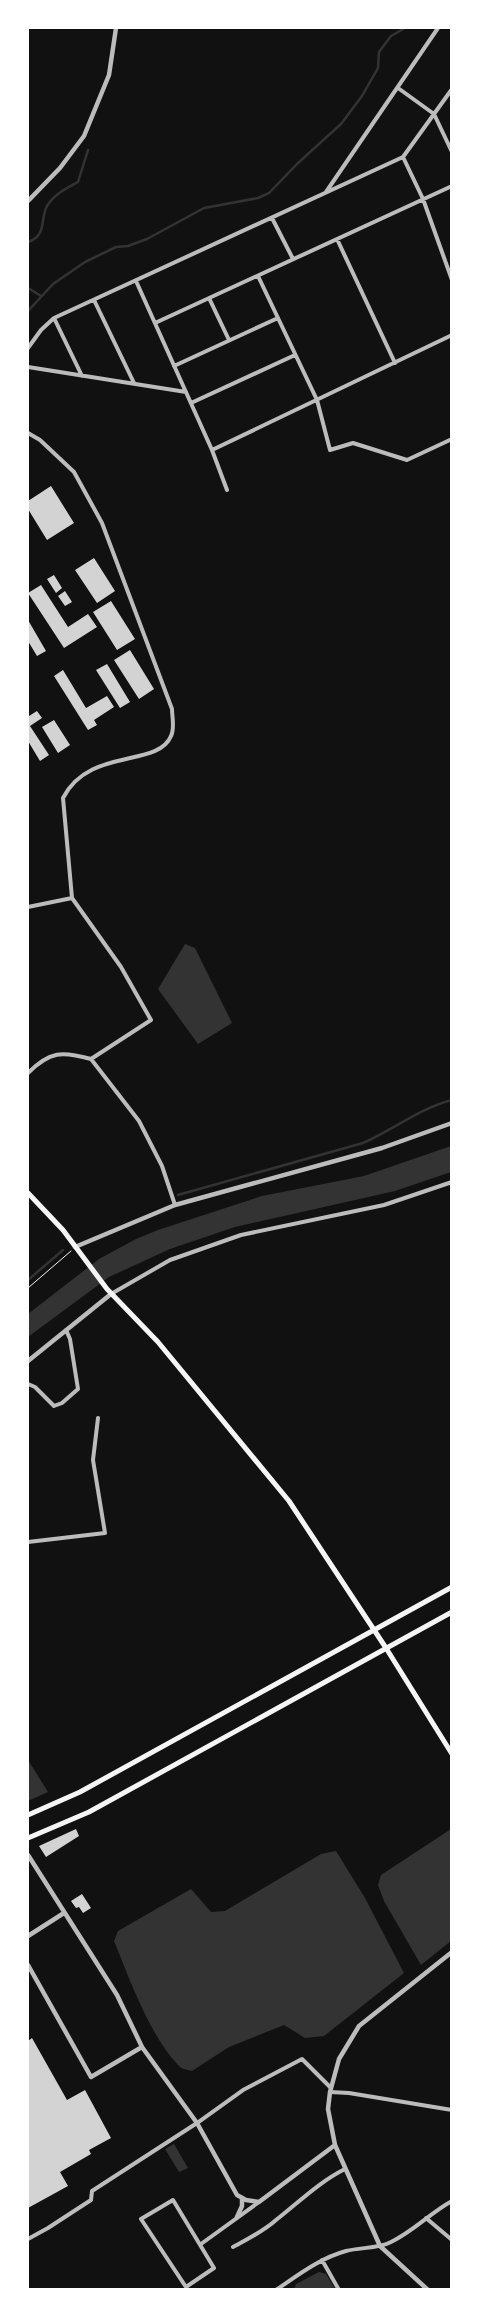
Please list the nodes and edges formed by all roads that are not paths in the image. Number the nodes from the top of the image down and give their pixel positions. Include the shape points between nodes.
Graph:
1 (116, 28) edge
2 (438, 28) edge
3 (398, 88) junction
4 (452, 89) edge
5 (434, 114) junction
6 (452, 152) edge
7 (403, 157) junction
8 (452, 186) edge
9 (326, 192) junction
10 (423, 199) junction
11 (28, 201) edge
12 (272, 218) junction
13 (337, 239) junction
14 (293, 259) junction
15 (258, 276) junction
16 (452, 280) edge
17 (136, 281) junction
18 (210, 298) junction
19 (94, 300) junction
20 (54, 318) junction
21 (278, 318) junction
22 (155, 323) junction
23 (452, 335) edge
24 (229, 340) junction
25 (28, 348) edge
26 (295, 354) junction
27 (395, 363) junction
28 (174, 366) junction
29 (28, 367) edge
30 (82, 376) junction
31 (134, 383) junction
32 (186, 392) junction
33 (317, 400) junction
34 (191, 403) junction
35 (28, 433) edge
36 (452, 439) edge
37 (212, 450) junction
38 (227, 490) dead end
39 (72, 898) junction
40 (28, 906) edge
41 (91, 1059) junction
42 (28, 1072) edge
43 (452, 1123) edge
44 (452, 1182) edge
45 (28, 1193) edge
46 (175, 1205) junction
47 (76, 1247) junction
48 (109, 1292) junction
49 (66, 1330) junction
50 (28, 1361) edge
51 (28, 1384) edge
52 (98, 1418) dead end
53 (28, 1542) edge
54 (452, 1587) edge
55 (452, 1612) edge
56 (374, 1630) junction
57 (386, 1648) junction
58 (452, 1754) edge
59 (28, 1815) edge
60 (28, 1838) edge
61 (28, 1855) edge
62 (64, 1913) junction
63 (28, 1936) edge
64 (452, 1952) edge
65 (28, 1965) edge
66 (142, 2047) junction
67 (330, 2090) junction
68 (451, 2110) edge
69 (197, 2123) junction
70 (335, 2145) junction
71 (345, 2169) junction
72 (242, 2198) junction
73 (259, 2202) junction
74 (452, 2202) edge
75 (237, 2217) junction
76 (426, 2218) junction
77 (28, 2238) edge
78 (452, 2240) edge
79 (201, 2244) junction
80 (380, 2246) junction
81 (234, 2248) dead end
82 (322, 2260) junction
83 (276, 2290) edge
84 (339, 2290) edge
85 (428, 2290) edge

1 - 11 street via 109,75 84,136 60,168
2 - 3 street
3 - 5 street
3 - 9 street
4 - 5 street
5 - 6 street
5 - 7 street
7 - 9 street
7 - 10 street
8 - 10 street
9 - 12 street
10 - 13 street
10 - 16 street
12 - 14 street
12 - 17 street
13 - 14 street
13 - 27 street
14 - 15 street
15 - 18 street
15 - 21 street
17 - 19 street
17 - 22 street
18 - 22 street
18 - 24 street
19 - 20 street
19 - 31 street
20 - 25 street
20 - 30 street
21 - 24 street
21 - 26 street
22 - 28 street
23 - 27 street
24 - 28 street
26 - 33 street
26 - 34 street
27 - 33 street
28 - 32 street
29 - 30 street
30 - 31 street
31 - 32 street
32 - 34 street
33 - 36 street via 330,450 352,443 407,460
33 - 37 street
34 - 37 street
35 - 39 street via 74,472 102,523 172,709 173,727 166,745 153,752 90,769 69,785 63,798
37 - 38 street
39 - 40 street
39 - 41 street via 121,967 151,1020
41 - 42 street via 68,1052 41,1059
41 - 46 street via 139,1121 162,1166
43 - 46 street via 382,1148
44 - 48 street via 384,1205 241,1235 170,1260
45 - 47 main road
46 - 47 street
47 - 48 main road
48 - 49 street
48 - 56 main road via 158,1342 289,1500
49 - 50 street
49 - 51 street via 78,1389 54,1406 36,1387
52 - 53 street via 93,1460 105,1533
54 - 56 main road
55 - 57 main road
56 - 57 main road
56 - 59 main road via 80,1792
57 - 58 main road
57 - 60 main road via 89,1812
61 - 62 street
62 - 63 street
62 - 66 street via 117,1995
64 - 67 street via 359,2026 339,2059
65 - 66 street via 91,2077
66 - 69 street
67 - 68 street
67 - 69 street via 302,2059 243,2090
67 - 70 street via 328,2109
69 - 72 street via 234,2191
69 - 77 street via 92,2191 92,2200
70 - 71 street
70 - 73 street
71 - 80 street
71 - 81 street via 329,2177 275,2221
72 - 73 street
72 - 75 street
73 - 75 street
74 - 76 street
75 - 79 street
76 - 78 street
76 - 80 street via 406,2234
79 - 79 street via 173,2200 141,2219 186,2286 214,2268
80 - 82 street via 345,2251
80 - 85 street
82 - 83 street
82 - 84 street

